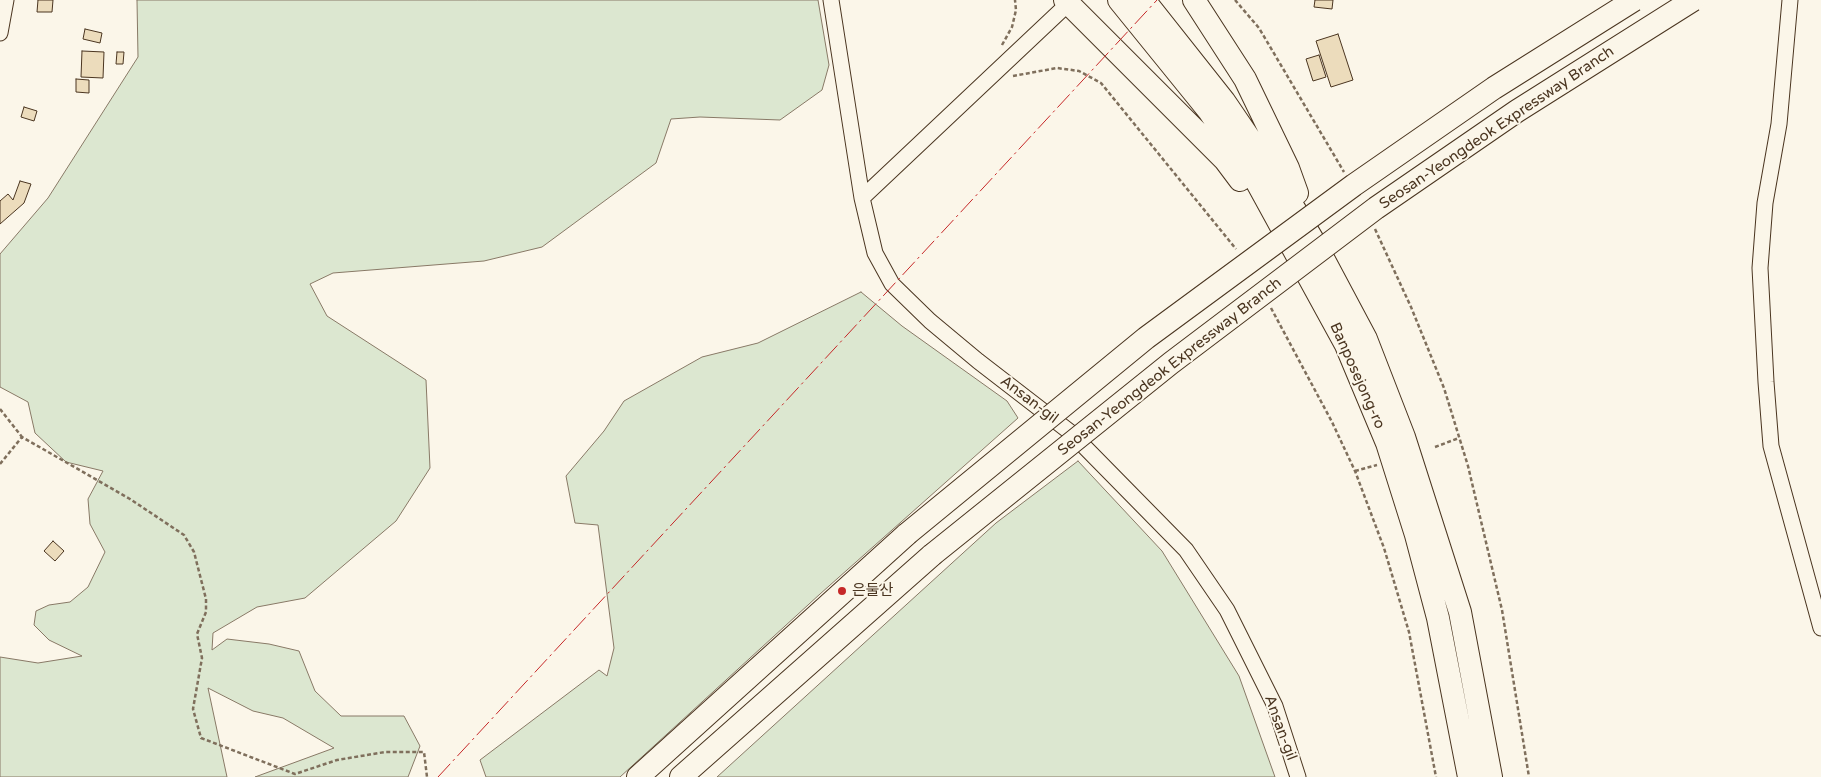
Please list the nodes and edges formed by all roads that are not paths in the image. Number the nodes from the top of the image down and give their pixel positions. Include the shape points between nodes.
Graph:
1 (6, 0) edge
2 (831, 0) edge
3 (1119, 0) edge
4 (1144, 0) edge
5 (1194, 0) edge
6 (1634, 0) edge
7 (1693, 0) edge
8 (1790, 0) edge
9 (1068, 1) edge
10 (0, 33) edge
11 (862, 198) junction
12 (1318, 248) junction
13 (1297, 256) junction
14 (1821, 628) edge
15 (638, 777) edge
16 (681, 777) edge
17 (1298, 777) edge
18 (1469, 777) edge
19 (1491, 777) edge

1 - 10 street
2 - 11 street, Ansan-gil
3 - 13 highway, Banposejong-ro via 1224,133 1254,177
4 - 12 highway, Banposejong-ro via 1224,101 1274,173
5 - 12 highway via 1245,79 1288,168
6 - 15 highway, Seosan-Yeongdeok Expressway Branch, bridge via 1486,94 1354,185 1146,338 907,534
7 - 16 highway, Seosan-Yeongdeok Expressway Branch, bridge via 1517,111 1376,208 1171,364 932,555
8 - 14 street via 1779,124 1765,203 1760,268 1765,373 1771,446
9 - 11 street
9 - 13 highway via 1225,160
11 - 17 street, Ansan-gil via 875,253 892,284 978,362 1070,432 1186,550 1227,610 1275,706
12 - 19 highway, Banposejong-ro via 1366,339 1436,531 1460,612
13 - 18 highway, Banposejong-ro via 1346,345 1387,443 1438,618

